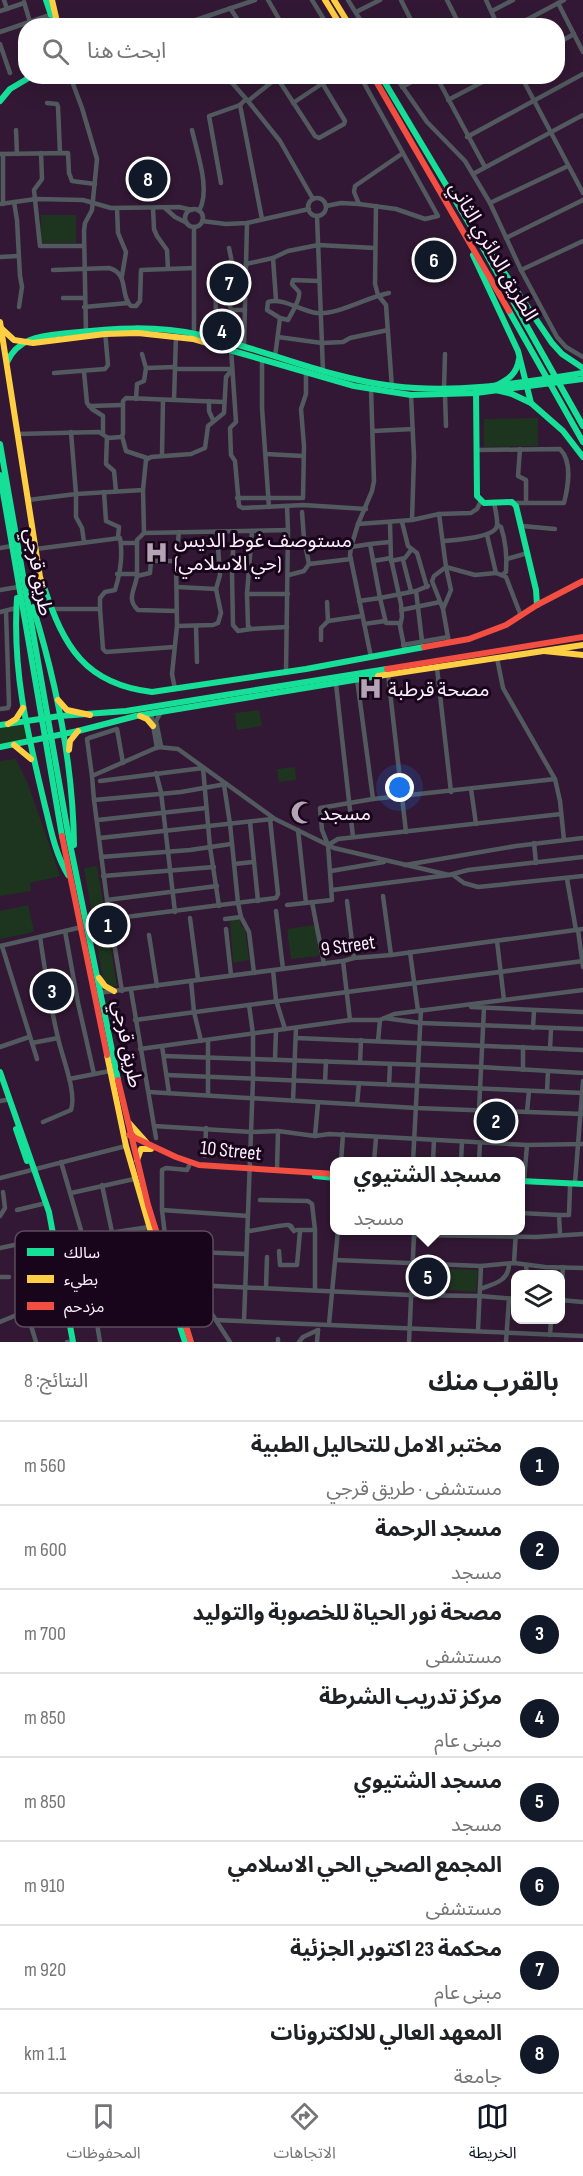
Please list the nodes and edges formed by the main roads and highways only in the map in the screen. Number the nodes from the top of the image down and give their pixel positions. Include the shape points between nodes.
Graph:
1 (46, 0) edge
2 (52, 0) edge
3 (325, 0) edge
4 (334, 0) edge
5 (54, 14) junction
6 (56, 18) edge
7 (336, 18) edge
8 (345, 18) edge
9 (18, 84) edge
10 (378, 84) edge
11 (386, 84) edge
12 (0, 101) edge
13 (473, 230) junction
14 (466, 237) junction
15 (0, 324) edge
16 (176, 333) junction
17 (32, 341) junction
18 (22, 342) junction
19 (518, 351) junction
20 (7, 365) junction
21 (583, 368) edge
22 (583, 373) edge
23 (570, 378) junction
24 (583, 379) edge
25 (527, 383) junction
26 (496, 388) junction
27 (392, 389) junction
28 (476, 390) junction
29 (445, 392) junction
30 (531, 403) junction
31 (583, 426) edge
32 (583, 442) edge
33 (0, 444) edge
34 (583, 457) edge
35 (0, 475) edge
36 (2, 501) edge
37 (583, 581) edge
38 (21, 590) junction
39 (537, 605) junction
40 (583, 637) edge
41 (583, 645) edge
42 (571, 647) junction
43 (544, 651) junction
44 (583, 655) edge
45 (460, 656) junction
46 (575, 656) junction
47 (461, 664) junction
48 (149, 692) junction
49 (57, 696) junction
50 (160, 707) junction
51 (23, 708) junction
52 (144, 708) junction
53 (90, 715) junction
54 (136, 716) junction
55 (34, 719) junction
56 (26, 720) junction
57 (8, 724) junction
58 (0, 725) edge
59 (60, 725) junction
60 (153, 726) road end
61 (78, 731) junction
62 (28, 735) junction
63 (14, 745) junction
64 (0, 747) edge
65 (50, 749) junction
66 (67, 757) junction
67 (33, 761) junction
68 (74, 864) junction
69 (71, 879) junction
70 (95, 970) junction
71 (98, 995) junction
72 (103, 1005) junction
73 (0, 1072) edge
74 (0, 1084) edge
75 (3, 1100) edge
76 (125, 1116) junction
77 (129, 1140) junction
78 (146, 1142) junction
79 (151, 1149) junction
80 (136, 1165) junction
81 (33, 1170) junction
82 (249, 1171) junction
83 (330, 1175) edge
84 (330, 1176) edge
85 (525, 1182) edge
86 (583, 1186) edge
87 (49, 1231) edge
88 (52, 1231) edge
89 (150, 1231) edge
90 (155, 1231) edge
91 (66, 1327) edge
92 (70, 1327) edge
93 (182, 1327) edge
94 (184, 1327) edge
95 (68, 1342) edge
96 (73, 1342) edge
97 (185, 1342) edge
98 (191, 1342) edge

1 - 5 main road
2 - 5 main road
3 - 7 main road
4 - 8 main road
5 - 6 main road
9 - 12 main road
10 - 14 main road, الطريق الدائري الثاني
11 - 13 main road, الطريق الدائري الثاني
13 - 21 main road via 552,343
13 - 31 main road, الطريق الدائري الثاني
14 - 19 main road
14 - 32 main road, الطريق الدائري الثاني
15 - 17 main road via 13,335
15 - 18 main road via 8,336
15 - 20 main road
16 - 17 main road via 105,331
16 - 27 main road via 194,333
16 - 27 main road via 354,386
17 - 18 main road
17 - 20 main road via 14,354
18 - 20 main road
19 - 25 main road
19 - 26 main road via 515,374
20 - 48 main road via 40,577 51,609 62,634 89,669 117,685
22 - 23 main road
23 - 24 main road
23 - 25 main road
25 - 26 main road
25 - 30 main road
26 - 28 main road
26 - 30 main road
27 - 29 main road
27 - 29 main road via 411,394
28 - 29 main road
28 - 39 main road via 477,496 481,501 513,503 522,526
30 - 34 main road via 563,431
33 - 38 main road, طريق قرجي
35 - 36 main road, طريق قرجي
36 - 38 main road, طريق قرجي
37 - 39 main road
38 - 49 main road via 35,615
38 - 51 main road via 16,608 15,656
38 - 65 main road, طريق قرجي
39 - 48 main road via 491,632 286,672
40 - 45 main road
41 - 42 main road
42 - 43 main road
42 - 46 main road
43 - 46 main road
43 - 47 main road
44 - 46 main road
45 - 47 main road
45 - 50 main road
47 - 50 main road
48 - 50 main road
48 - 52 main road
49 - 53 main road via 67,710
49 - 59 main road
50 - 52 main road
50 - 54 main road
51 - 56 main road
51 - 57 main road
52 - 53 main road
53 - 59 main road
54 - 60 main road
54 - 61 main road
55 - 56 main road
55 - 59 main road
55 - 62 main road
56 - 57 main road
56 - 62 main road
57 - 58 main road
59 - 61 main road
59 - 62 main road via 38,740
59 - 66 main road
61 - 66 main road via 70,741
62 - 63 main road
62 - 67 main road
63 - 64 main road
63 - 67 main road
65 - 68 main road, طريق قرجي
65 - 69 main road, طريق قرجي
66 - 68 main road via 75,812
67 - 69 main road via 54,844
68 - 70 main road, طريق قرجي
69 - 71 main road, طريق قرجي
70 - 71 main road, طريق قرجي
70 - 72 main road via 102,983 117,991
71 - 72 main road, طريق قرجي
71 - 77 main road, طريق قرجي via 111,1071
72 - 76 main road, طريق قرجي
73 - 81 main road
74 - 75 main road
75 - 81 main road
76 - 77 main road, طريق قرجي
76 - 78 main road
77 - 78 main road, 10 Street
77 - 79 main road, 10 Street
77 - 80 main road, طريق قرجي
77 - 89 main road, طريق قرجي via 134,1179
78 - 82 main road, 10 Street via 192,1163
79 - 80 main road via 141,1149
79 - 82 main road, 10 Street via 189,1166
80 - 90 main road, طريق قرجي
81 - 87 main road
81 - 88 main road
82 - 83 main road, 10 Street
82 - 84 main road, 10 Street
85 - 86 main road
91 - 95 main road
92 - 96 main road
93 - 97 main road, طريق قرجي
94 - 98 main road, طريق قرجي

